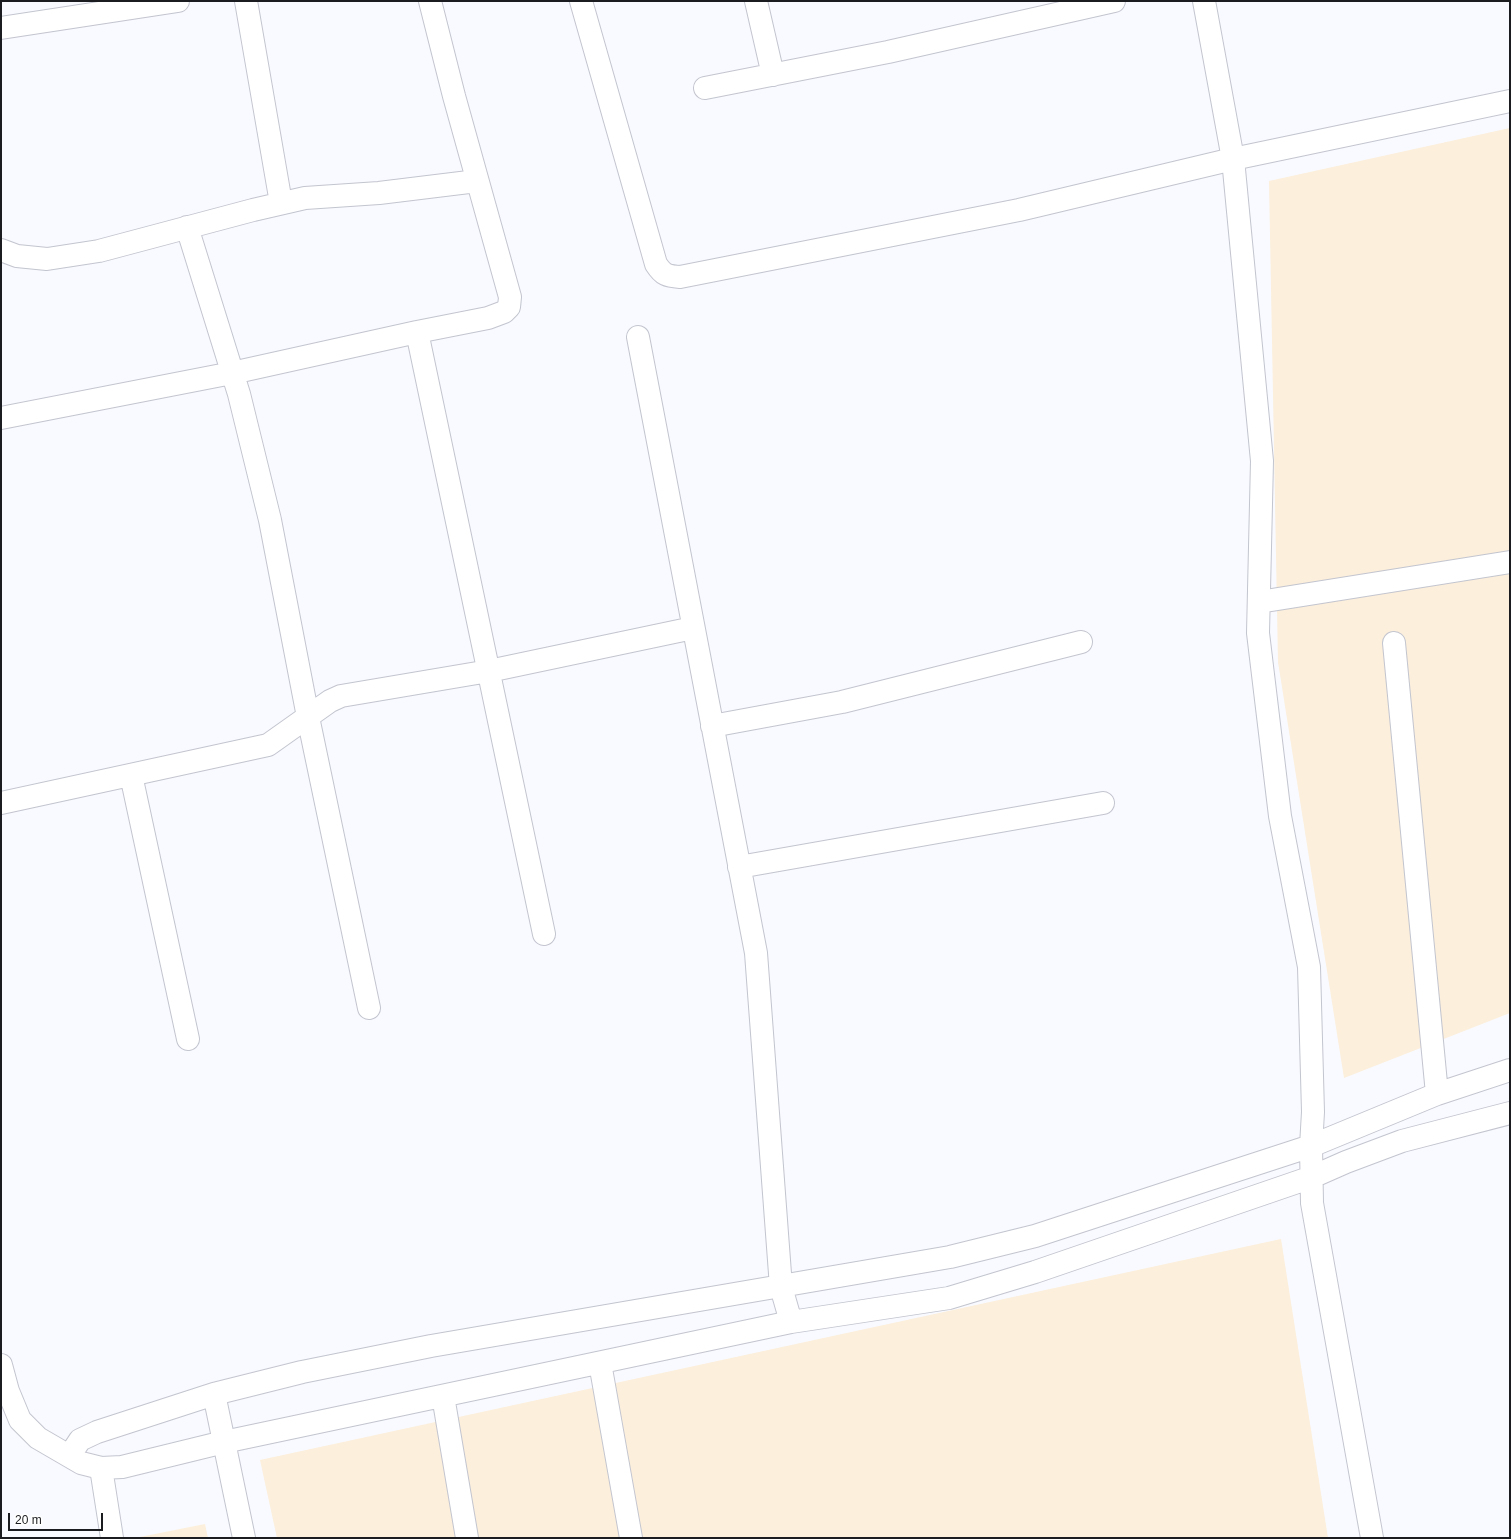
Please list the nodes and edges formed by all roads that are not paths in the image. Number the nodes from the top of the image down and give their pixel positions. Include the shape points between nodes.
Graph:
1 (178, 1) edge
2 (246, 1) edge
3 (430, 1) edge
4 (581, 1) edge
5 (756, 1) edge
6 (1114, 1) edge
7 (1204, 1) edge
8 (93, 8) edge
9 (1, 28) edge
10 (774, 75) junction
11 (705, 88) dead end
12 (1510, 101) edge
13 (1233, 159) junction
14 (477, 181) junction
15 (281, 203) junction
16 (187, 227) junction
17 (1, 250) edge
18 (417, 332) junction
19 (638, 337) dead end
20 (232, 373) junction
21 (1, 418) edge
22 (1510, 562) edge
23 (1259, 602) junction
24 (693, 628) junction
25 (1081, 642) dead end
26 (1394, 643) dead end
27 (489, 671) junction
28 (308, 717) junction
29 (712, 726) junction
30 (131, 775) junction
31 (1, 803) edge
32 (1103, 803) dead end
33 (739, 867) junction
34 (544, 934) dead end
35 (369, 1008) dead end
36 (188, 1039) dead end
37 (1510, 1070) edge
38 (1437, 1094) junction
39 (1510, 1113) edge
40 (1312, 1146) junction
41 (1312, 1178) junction
42 (781, 1287) junction
43 (791, 1322) junction
44 (600, 1363) junction
45 (1, 1365) edge
46 (214, 1394) junction
47 (443, 1396) junction
48 (224, 1442) junction
49 (70, 1455) junction
50 (101, 1468) junction
51 (112, 1538) edge
52 (244, 1538) edge
53 (467, 1538) edge
54 (632, 1538) edge
55 (1372, 1538) edge

1 - 8 street
2 - 15 street
3 - 14 street
4 - 13 street via 656,264 662,273 671,276 680,277 1019,210
5 - 10 street
6 - 10 street
7 - 13 street
8 - 9 street
10 - 11 street
12 - 13 street
13 - 23 street via 1262,461
14 - 15 street via 379,193 305,198
14 - 18 street via 510,297 509,307 504,312 488,318
15 - 16 street
16 - 17 street via 99,251 47,259 17,256
16 - 20 street
18 - 20 street
18 - 27 street
19 - 24 street
20 - 21 street
20 - 28 street via 270,520
22 - 23 street
23 - 40 street via 1258,633 1280,816 1310,967
24 - 27 street
24 - 29 street
25 - 29 street via 842,702
26 - 38 street
27 - 28 street via 341,696
27 - 34 street
28 - 30 street via 268,745
28 - 35 street
29 - 33 street
30 - 31 street
30 - 36 street
32 - 33 street
33 - 42 street via 756,953
37 - 38 street
38 - 40 street
39 - 41 street via 1402,1141
40 - 41 street
40 - 42 street via 1035,1236 950,1257
41 - 43 street via 1035,1272 949,1298
41 - 55 street via 1312,1203
42 - 43 street
42 - 46 street via 431,1346 302,1372
43 - 44 street
44 - 47 street
44 - 54 street
45 - 49 street via 20,1420 38,1438
46 - 48 street
46 - 49 street via 97,1432 80,1440
47 - 48 street
47 - 53 street
48 - 50 street via 143,1463
48 - 52 street
49 - 50 street via 81,1462
50 - 51 street

